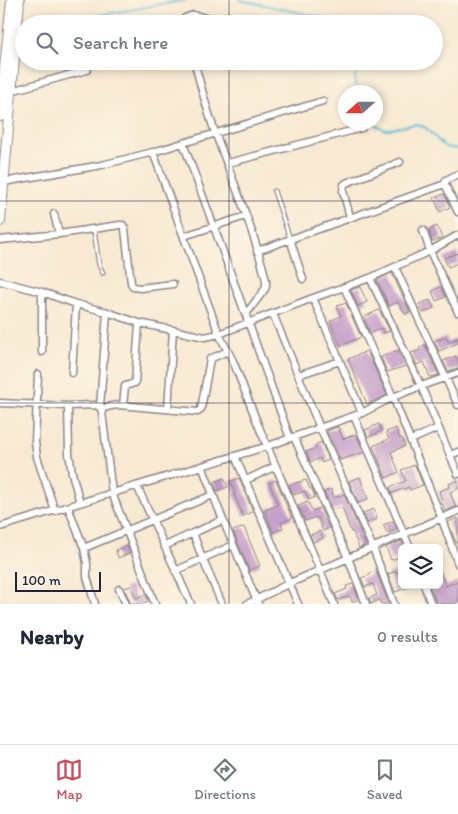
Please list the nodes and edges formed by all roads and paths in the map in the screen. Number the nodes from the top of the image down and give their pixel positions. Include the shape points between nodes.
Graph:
1 (15, 5) edge
2 (10, 64) junction
3 (87, 70) dead end
4 (197, 70) edge
5 (11, 91) junction
6 (323, 101) dead end
7 (0, 116) edge
8 (354, 130) edge
9 (216, 134) junction
10 (183, 143) junction
11 (153, 152) junction
12 (400, 162) dead end
13 (228, 163) junction
14 (458, 174) edge
15 (3, 182) junction
16 (445, 184) junction
17 (274, 191) dead end
18 (458, 212) edge
19 (54, 214) dead end
20 (246, 216) junction
21 (350, 217) junction
22 (0, 221) edge
23 (215, 227) junction
24 (94, 229) junction
25 (422, 230) dead end
26 (59, 234) junction
27 (458, 235) edge
28 (184, 236) junction
29 (290, 239) junction
30 (0, 240) edge
31 (258, 251) junction
32 (430, 251) junction
33 (395, 267) junction
34 (103, 273) dead end
35 (370, 278) junction
36 (303, 279) dead end
37 (0, 280) edge
38 (174, 284) dead end
39 (344, 287) junction
40 (42, 292) junction
41 (313, 298) junction
42 (76, 304) junction
43 (107, 312) junction
44 (458, 312) edge
45 (246, 314) junction
46 (273, 314) junction
47 (139, 323) junction
48 (249, 323) junction
49 (173, 330) junction
50 (219, 334) junction
51 (42, 352) dead end
52 (228, 353) junction
53 (340, 361) junction
54 (72, 373) dead end
55 (458, 373) edge
56 (38, 374) dead end
57 (298, 375) junction
58 (446, 378) junction
59 (421, 386) junction
60 (393, 397) junction
61 (0, 403) edge
62 (37, 404) junction
63 (121, 405) junction
64 (458, 405) edge
65 (68, 406) junction
66 (100, 408) junction
67 (168, 409) junction
68 (362, 414) junction
69 (354, 416) junction
70 (320, 428) junction
71 (438, 428) junction
72 (292, 437) junction
73 (410, 440) junction
74 (268, 446) junction
75 (458, 452) edge
76 (450, 455) junction
77 (231, 458) junction
78 (202, 466) junction
79 (276, 466) junction
80 (458, 474) edge
81 (246, 480) junction
82 (137, 486) junction
83 (112, 493) junction
84 (213, 495) junction
85 (80, 503) junction
86 (68, 507) junction
87 (55, 510) junction
88 (458, 510) edge
89 (441, 517) junction
90 (223, 520) junction
91 (153, 521) junction
92 (0, 527) edge
93 (126, 531) junction
94 (193, 533) junction
95 (405, 534) junction
96 (409, 544) edge
97 (233, 545) junction
98 (165, 546) junction
99 (84, 548) junction
100 (373, 548) junction
101 (348, 558) junction
102 (202, 559) junction
103 (458, 564) edge
104 (320, 570) junction
105 (175, 571) junction
106 (290, 583) junction
107 (119, 589) dead end
108 (425, 589) edge
109 (258, 602) edge
110 (95, 604) edge
111 (126, 604) edge
112 (155, 604) edge
113 (191, 604) edge
114 (222, 604) edge
115 (247, 604) edge
116 (298, 604) edge
117 (334, 604) edge
118 (366, 604) edge
119 (394, 604) edge
120 (431, 604) edge

1 - 2 highway
2 - 5 highway
2 - 7 highway
3 - 5 street
4 - 9 street
5 - 15 highway
6 - 9 street
8 - 13 street
9 - 10 street
9 - 13 street
10 - 11 street
10 - 23 street
11 - 15 street via 102,165
11 - 28 street
12 - 21 street via 344,184
13 - 20 street
14 - 16 street via 446,180
15 - 22 highway
16 - 18 street
16 - 21 street
17 - 29 lane
19 - 26 street
20 - 23 street
20 - 31 street
21 - 29 street
23 - 28 street
23 - 45 street
24 - 26 street
24 - 34 lane
24 - 38 street via 123,226 133,286
25 - 32 street
26 - 30 street
27 - 32 street
28 - 50 street
29 - 31 street
29 - 36 street
31 - 45 street via 266,286
32 - 33 street
32 - 44 street
33 - 35 street
33 - 58 street
35 - 39 street
35 - 59 street
37 - 40 street
39 - 41 street
39 - 60 street
40 - 42 street
40 - 51 street
41 - 46 street
41 - 53 street
42 - 43 street
42 - 54 street
43 - 47 street
43 - 66 street
45 - 48 street
46 - 48 street
46 - 57 street
47 - 49 street
47 - 63 street via 135,383 125,386
48 - 50 street
48 - 72 street
49 - 50 street via 205,337
49 - 67 street
50 - 52 street
52 - 67 street via 210,359 199,411
52 - 74 street
53 - 57 street
53 - 68 street
55 - 58 street
56 - 62 street
57 - 70 street
58 - 59 street
58 - 64 street
59 - 60 street
59 - 71 street
60 - 68 street
60 - 73 street
61 - 62 street
62 - 65 street
62 - 87 street via 36,450
63 - 66 street
63 - 67 street
65 - 66 street via 95,405
65 - 85 street via 69,453
66 - 83 street
68 - 69 street
69 - 70 street
69 - 95 street
70 - 72 street
70 - 100 street
71 - 73 street
71 - 76 street
72 - 74 street
72 - 101 street
73 - 89 street
74 - 77 street
74 - 79 street
75 - 76 street
76 - 80 street
77 - 78 street
77 - 81 street
78 - 82 street
78 - 84 street
79 - 81 street
79 - 104 street
81 - 106 street
82 - 83 street
82 - 91 street
83 - 85 street
83 - 93 street
84 - 90 street
84 - 91 street
85 - 86 street
86 - 87 street
86 - 99 street
87 - 92 street
88 - 89 street
89 - 95 street
89 - 103 street
90 - 94 street
90 - 97 street
91 - 93 street
91 - 98 street
93 - 99 street
93 - 112 street
94 - 98 street
94 - 102 street
95 - 96 street
95 - 100 street
97 - 102 street
97 - 109 street
98 - 105 street
99 - 110 street via 87,577
100 - 101 street
100 - 119 street
101 - 104 street
101 - 118 street
102 - 105 street
102 - 114 street
104 - 106 street
104 - 117 street
105 - 113 street
106 - 109 street
106 - 116 street
107 - 111 street
108 - 120 street
109 - 115 street

